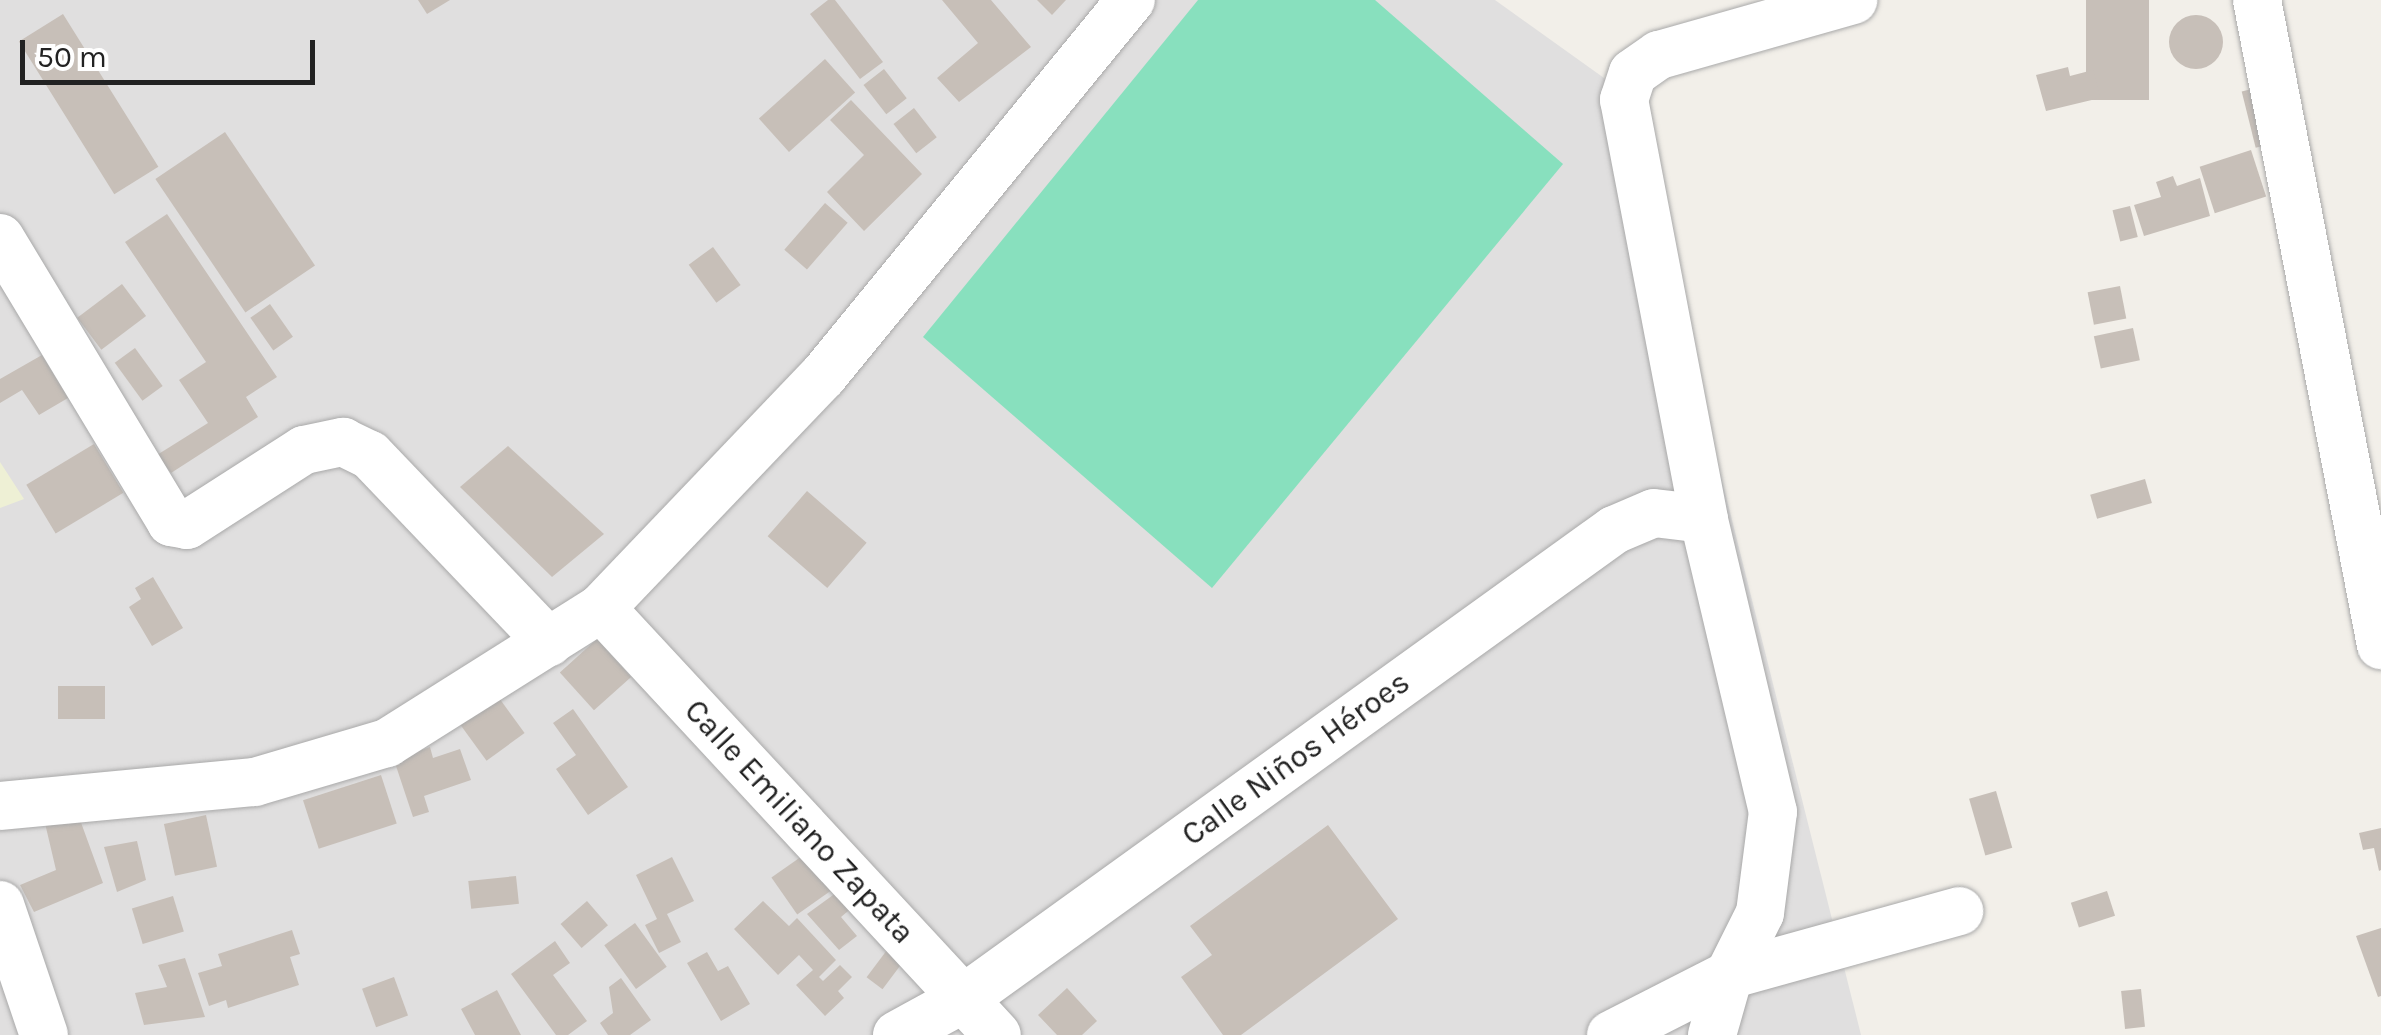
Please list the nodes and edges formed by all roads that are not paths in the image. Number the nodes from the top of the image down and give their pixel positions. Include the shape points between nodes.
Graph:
1 (1131, 0) edge
2 (1853, 0) edge
3 (2257, 0) edge
4 (0, 238) edge
5 (1704, 519) junction
6 (601, 608) junction
7 (549, 642) junction
8 (2381, 646) edge
9 (0, 806) edge
10 (0, 905) edge
11 (1959, 911) dead end
12 (1729, 975) junction
13 (963, 999) junction
14 (44, 1035) edge
15 (897, 1035) edge
16 (997, 1035) edge
17 (1611, 1035) edge
18 (1712, 1035) edge

1 - 6 street via 823,376
2 - 5 street via 1659,55 1632,73 1624,100
3 - 8 street
4 - 7 street via 170,522 187,525 304,450 344,442 370,456
5 - 12 street via 1773,812 1760,913
5 - 13 street, Calle Niños Héroes via 1654,513 1614,530
6 - 7 street
6 - 13 street, Calle Emiliano Zapata
7 - 9 street via 387,743 255,782
10 - 14 street
11 - 12 street
12 - 17 street
12 - 18 street
13 - 15 street, Calle Niños Héroes
13 - 16 street, Calle Emiliano Zapata

